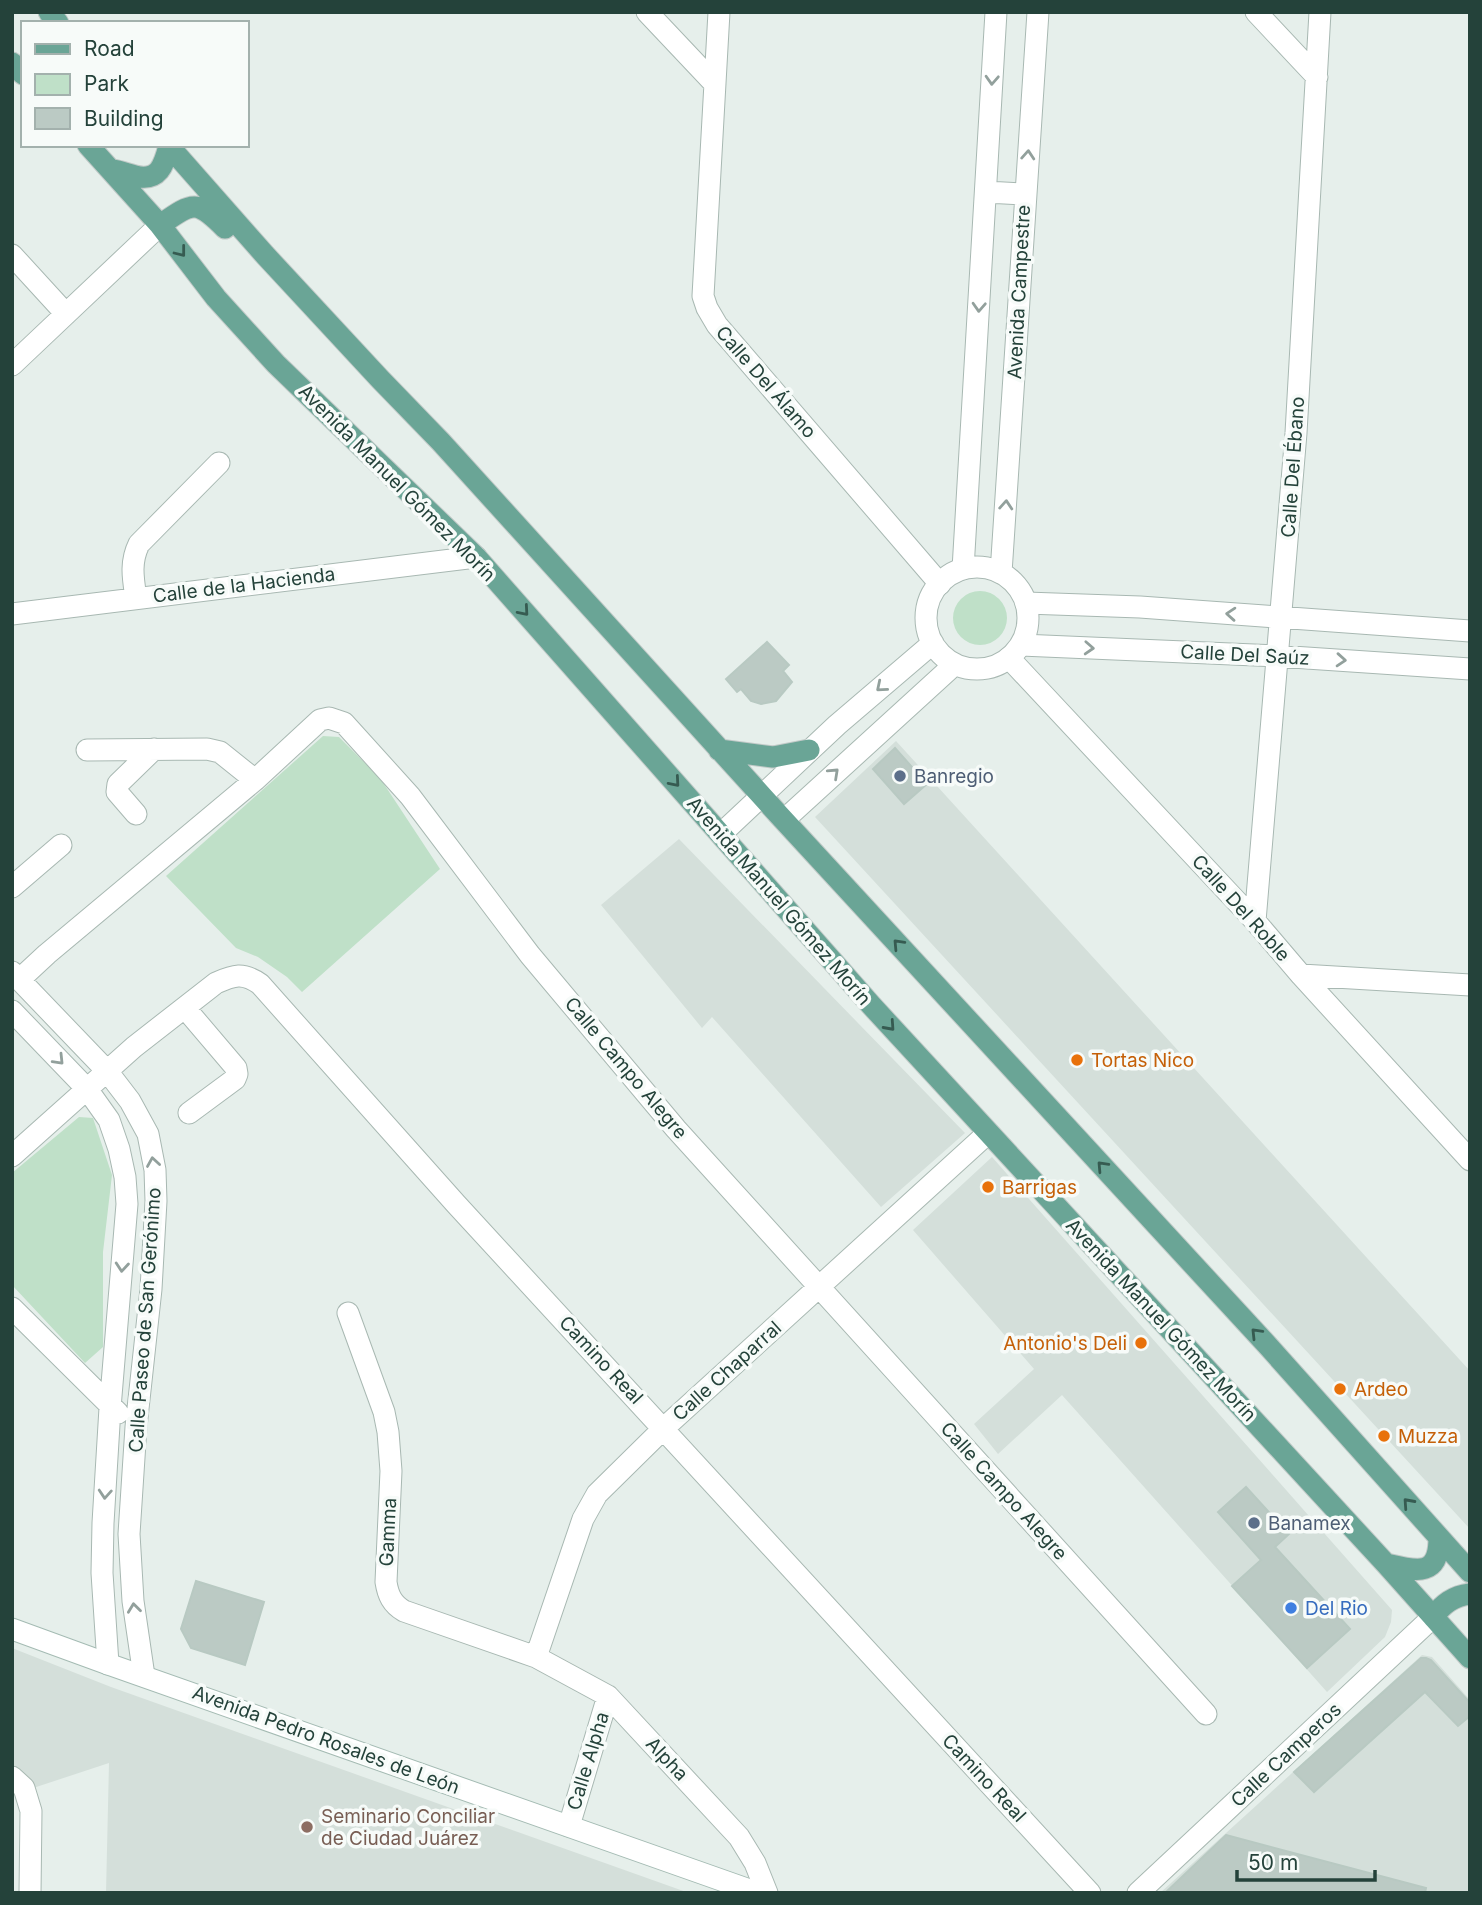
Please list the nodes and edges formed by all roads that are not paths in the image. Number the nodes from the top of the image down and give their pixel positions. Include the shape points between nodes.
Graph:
1 (647, 12) edge
2 (719, 12) edge
3 (996, 12) edge
4 (1038, 12) edge
5 (1256, 12) edge
6 (1320, 12) edge
7 (1317, 77) junction
8 (715, 84) junction
9 (90, 147) edge
10 (169, 147) edge
11 (170, 147) edge
12 (112, 170) junction
13 (986, 191) junction
14 (1025, 194) junction
15 (160, 225) junction
16 (12, 255) edge
17 (265, 255) junction
18 (66, 314) junction
19 (12, 365) edge
20 (971, 447) junction
21 (1009, 452) junction
22 (219, 463) dead end
23 (476, 557) junction
24 (963, 569) junction
25 (1001, 573) junction
26 (940, 584) junction
27 (136, 598) junction
28 (1026, 603) junction
29 (12, 614) edge
30 (1281, 617) junction
31 (1470, 631) edge
32 (933, 643) junction
33 (1015, 651) junction
34 (1277, 656) junction
35 (955, 664) junction
36 (1470, 668) edge
37 (153, 749) junction
38 (87, 750) dead end
39 (719, 750) junction
40 (809, 750) junction
41 (255, 780) junction
42 (761, 794) junction
43 (136, 814) dead end
44 (784, 820) junction
45 (721, 834) junction
46 (61, 845) dead end
47 (12, 887) edge
48 (1255, 921) junction
49 (1301, 975) junction
50 (16, 976) edge
51 (1470, 985) edge
52 (185, 1008) junction
53 (12, 1011) edge
54 (107, 1071) junction
55 (87, 1089) junction
56 (189, 1113) dead end
57 (988, 1133) junction
58 (15, 1148) edge
59 (1470, 1160) edge
60 (819, 1288) junction
61 (12, 1308) edge
62 (348, 1313) dead end
63 (110, 1408) junction
64 (136, 1427) junction
65 (664, 1428) junction
66 (1440, 1538) junction
67 (1386, 1564) junction
68 (1470, 1572) edge
69 (1470, 1594) edge
70 (1433, 1617) junction
71 (12, 1629) edge
72 (536, 1657) junction
73 (1470, 1658) edge
74 (108, 1664) junction
75 (144, 1676) junction
76 (608, 1696) junction
77 (1206, 1714) dead end
78 (12, 1777) edge
79 (569, 1826) junction
80 (30, 1893) edge
81 (758, 1893) edge
82 (767, 1893) edge
83 (1090, 1893) edge
84 (1138, 1893) edge

1 - 8 street
2 - 8 street, Calle Del Álamo
3 -> 13 street, Avenida Campestre
14 -> 4 street, Avenida Campestre
5 - 7 street
6 - 7 street, Calle Del Ébano
7 - 30 street, Calle Del Ébano
8 - 26 street, Calle Del Álamo via 703,296 707,308
9 - 12 main road, Avenida Manuel Gómez Morín
10 - 12 main road via 164,167 154,174 139,177
11 - 17 main road
12 - 15 main road, Avenida Manuel Gómez Morín
13 - 14 street
13 -> 20 street, Avenida Campestre
14 - 21 street, Avenida Campestre
15 - 17 main road via 182,210 196,207
15 - 18 street
15 -> 23 main road, Avenida Manuel Gómez Morín via 216,298 276,364
16 - 18 street
17 - 39 main road
18 - 19 street
20 - 21 street
20 - 24 street, Avenida Campestre
25 -> 21 street, Avenida Campestre
22 - 27 street via 139,544 132,569
23 - 27 street, Calle de la Hacienda
23 -> 45 main road, Avenida Manuel Gómez Morín
24 - 25 street via 989,568
24 - 26 street
25 - 28 street via 1012,580
26 - 32 street via 926,612
27 - 29 street, Calle de la Hacienda
30 -> 28 street, Calle Del Saúz
28 - 33 street via 1027,632
30 - 31 street, Calle Del Saúz
30 - 34 street, Calle Del Ébano
32 - 35 street
32 -> 40 street
33 -> 34 street, Calle Del Saúz
33 - 35 street via 997,665 969,668
33 - 48 street, Calle Del Roble
34 -> 36 street, Calle Del Saúz
34 - 48 street, Calle Del Ébano
44 -> 35 street
37 - 38 street
37 - 41 street via 220,752
37 - 43 street via 118,784 117,792
39 - 40 main road via 773,757
39 - 42 main road
40 - 42 street
41 - 50 street, Calle Campo Alegre
41 - 60 street, Calle Campo Alegre via 320,720 344,723 410,796 530,955
42 - 44 main road
42 - 45 street
66 -> 44 main road
45 -> 57 main road, Avenida Manuel Gómez Morín
46 - 47 street
48 - 49 street, Calle Del Roble
49 - 51 street
49 - 59 street, Calle Del Roble
50 - 54 street, Calle Paseo de San Gerónimo
52 - 54 street, Camino Real
52 - 56 street via 237,1073
52 - 65 street, Camino Real via 229,977 250,977 260,984
53 -> 55 street, Calle Paseo de San Gerónimo
54 - 55 street, Camino Real
64 -> 54 street, Calle Paseo de San Gerónimo via 151,1289 155,1170 148,1134
55 - 58 street, Camino Real
55 -> 63 street, Calle Paseo de San Gerónimo via 109,1120 119,1149 127,1204
57 - 60 street, Calle Chaparral
57 - 67 main road, Avenida Manuel Gómez Morín
60 - 65 street, Calle Chaparral
60 - 77 street, Calle Campo Alegre
61 - 63 street
62 - 72 street, Gamma via 388,1432 391,1471 386,1582 390,1598 404,1611
63 - 64 street
63 -> 74 street, Calle Paseo de San Gerónimo via 102,1573
75 -> 64 street, Calle Paseo de San Gerónimo via 129,1534
65 - 72 street, Calle Chaparral via 587,1509
65 - 83 street, Camino Real
66 - 67 main road via 1440,1553 1427,1568
66 - 68 main road
67 - 70 main road, Avenida Manuel Gómez Morín
69 - 70 main road via 1451,1599
70 - 73 main road, Avenida Manuel Gómez Morín
70 - 84 street, Calle Camperos
71 - 74 street, Avenida Pedro Rosales de León
72 - 76 street, Alpha
74 - 75 street, Avenida Pedro Rosales de León
75 - 79 street, Avenida Pedro Rosales de León
76 - 79 street, Calle Alpha
76 - 82 street, Alpha via 740,1837
78 - 80 street via 24,1788 30,1811
79 - 81 street, Avenida Pedro Rosales de León

